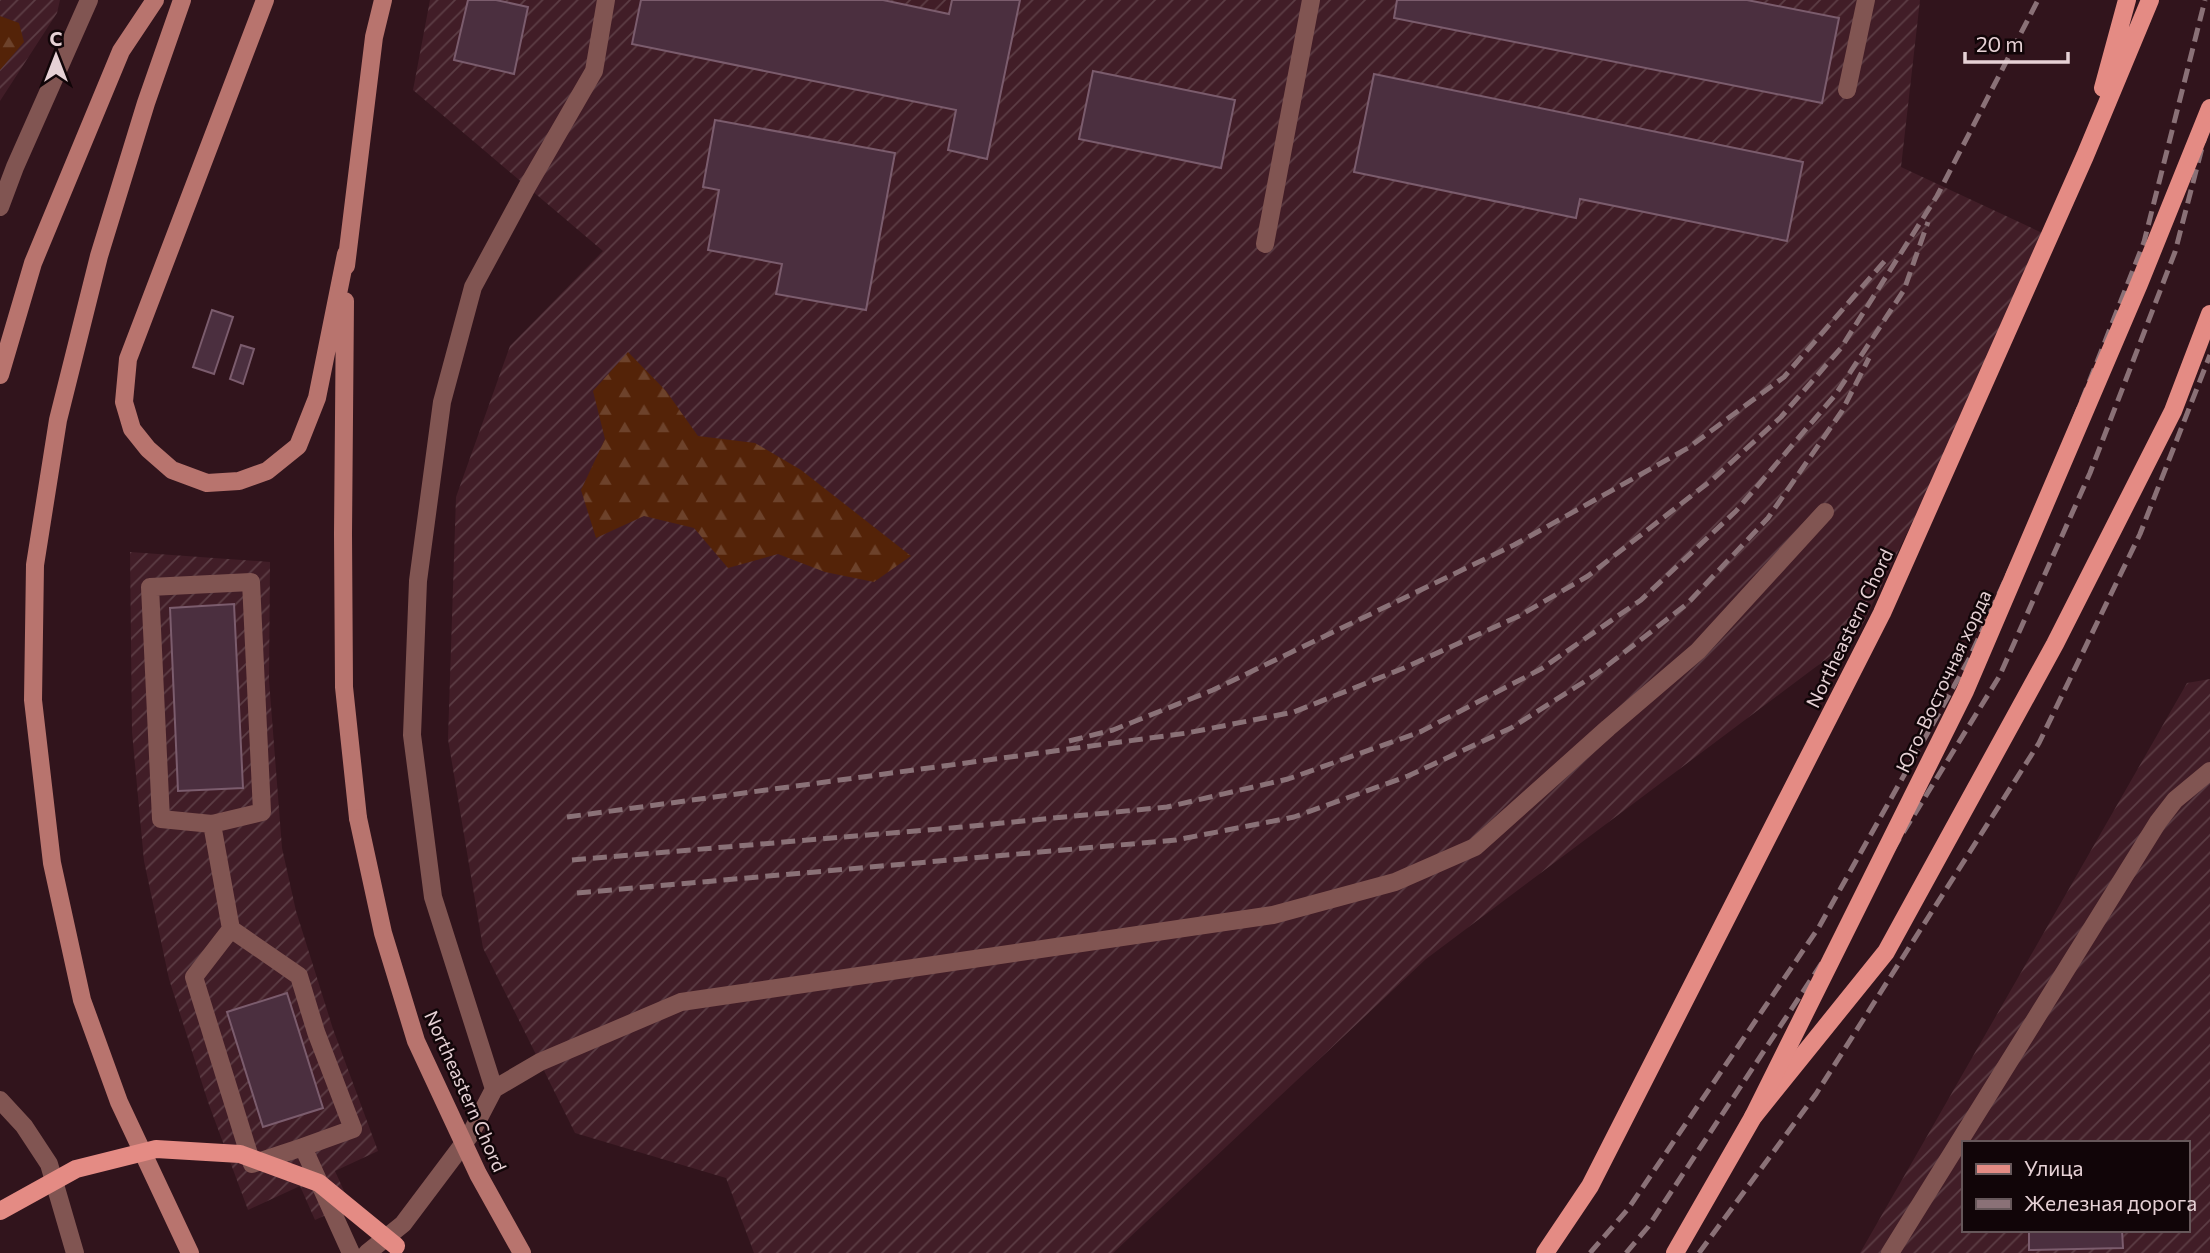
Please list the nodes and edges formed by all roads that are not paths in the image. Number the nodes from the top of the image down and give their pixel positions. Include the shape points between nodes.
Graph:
1 (89, 0) edge
2 (155, 0) edge
3 (182, 0) edge
4 (265, 0) edge
5 (383, 0) edge
6 (606, 0) edge
7 (1311, 0) edge
8 (1866, 0) edge
9 (2127, 0) edge
10 (2150, 0) edge
11 (1847, 90) dead end
12 (2210, 108) edge
13 (2085, 156) junction
14 (0, 207) edge
15 (1265, 244) dead end
16 (346, 254) junction
17 (2210, 314) edge
18 (0, 374) edge
19 (1825, 512) dead end
20 (2210, 771) edge
21 (212, 824) junction
22 (230, 929) junction
23 (494, 1089) junction
24 (0, 1100) edge
25 (1754, 1117) junction
26 (303, 1147) junction
27 (0, 1211) edge
28 (398, 1250) edge
29 (75, 1253) edge
30 (190, 1253) edge
31 (351, 1253) edge
32 (367, 1253) edge
33 (522, 1253) edge
34 (1545, 1253) edge
35 (1675, 1253) edge
36 (1890, 1253) edge

1 - 14 lane
2 - 18 main road via 121,51 33,263
3 - 30 main road via 99,256 58,420 35,565 33,700 52,863 82,1000 119,1102
4 - 16 main road via 128,359 124,402 132,429 148,449 172,470 207,483 239,481 267,471 298,446 317,397
5 - 16 main road via 374,37
6 - 23 lane via 594,71 473,287 442,402 418,581 412,735 433,897
7 - 15 lane
8 - 11 lane
9 - 13 main road
10 - 13 main road, Northeastern Chord
12 - 25 main road, Юго-Восточная хорда, bridge via 1965,691
13 - 34 main road, Northeastern Chord via 1882,613 1590,1186
16 - 33 main road, Northeastern Chord, bridge via 344,687 358,818 383,933 416,1041 478,1174
17 - 25 main road, bridge via 2173,411 2055,644 1886,952
19 - 23 lane via 1698,651 1475,847 1395,882 1273,915 681,1002 540,1062
20 - 36 lane via 2175,800 2158,822
21 - 21 lane via 262,812 251,582 150,587 161,819
21 - 22 lane
22 - 26 lane via 299,976 353,1129
22 - 26 lane via 194,977 252,1164
23 - 32 lane via 470,1135 403,1224
24 - 29 lane via 49,1164
25 - 35 main road, Юго-Восточная хорда
26 - 31 lane
27 - 28 main road, bridge via 76,1169 156,1149 240,1154 319,1183

